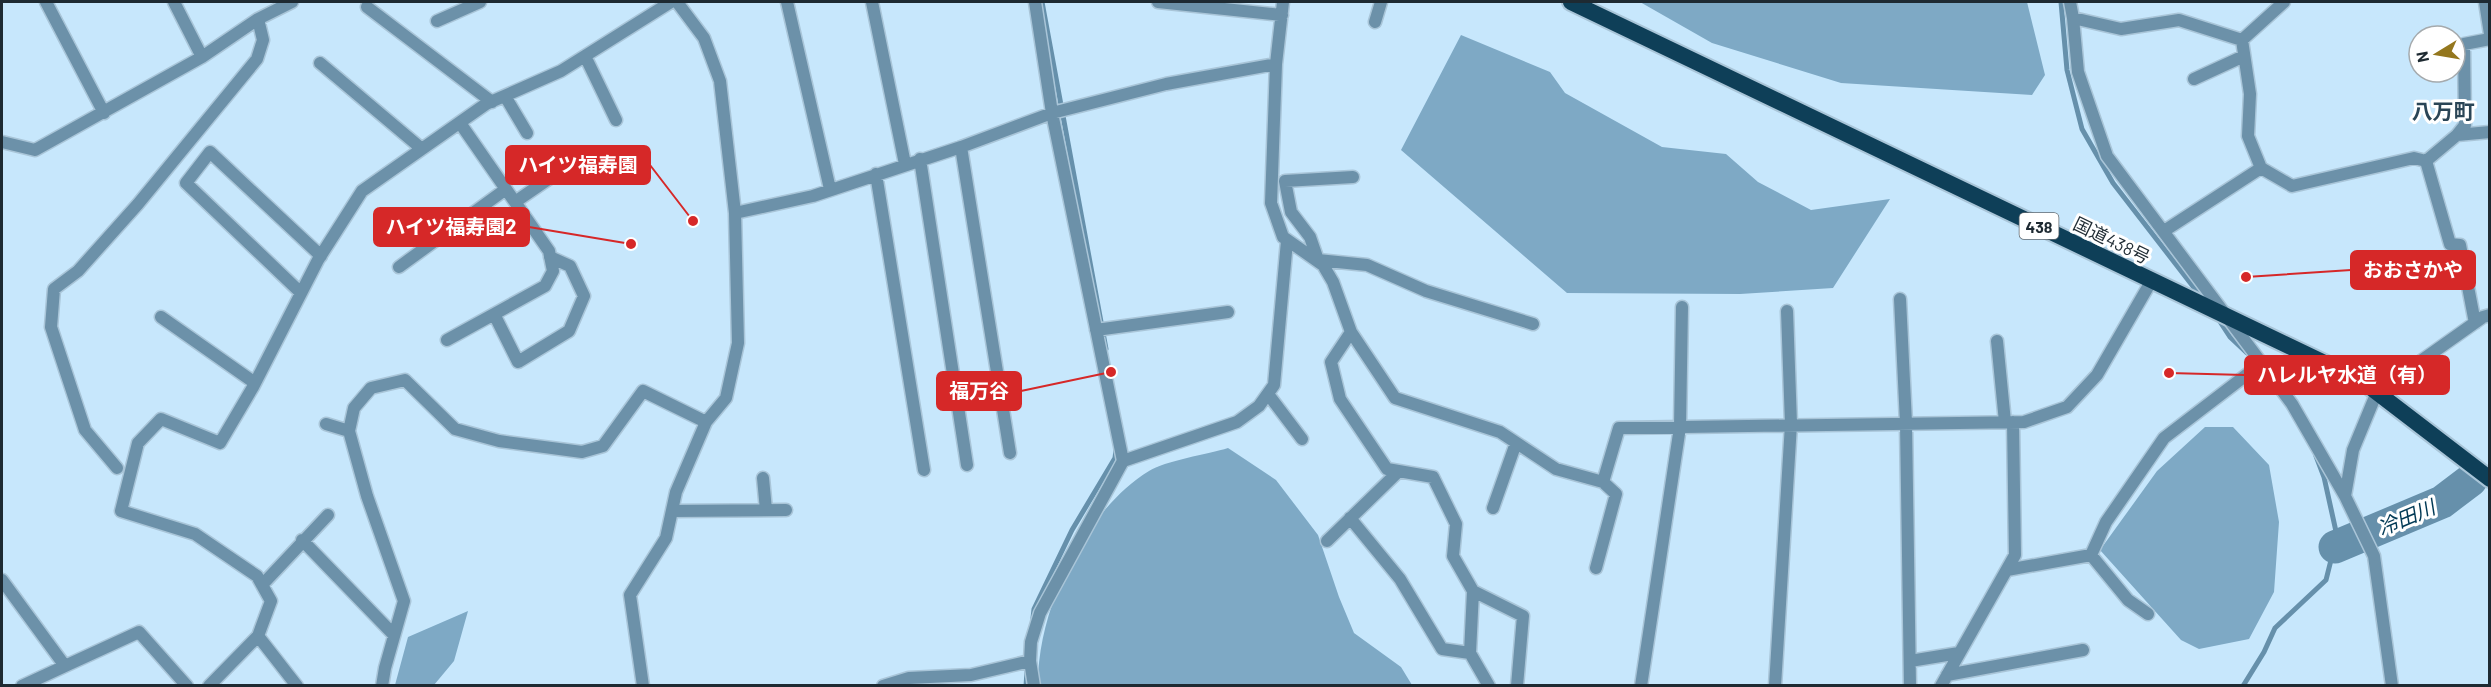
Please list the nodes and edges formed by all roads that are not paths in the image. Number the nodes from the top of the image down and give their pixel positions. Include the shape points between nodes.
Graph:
1 (46, 2) edge
2 (174, 2) edge
3 (292, 2) edge
4 (480, 2) edge
5 (671, 2) edge
6 (676, 2) edge
7 (788, 2) edge
8 (872, 2) edge
9 (1035, 2) edge
10 (1158, 2) edge
11 (1283, 2) edge
12 (1381, 2) edge
13 (1571, 2) edge
14 (2070, 2) edge
15 (2284, 2) edge
16 (2485, 2) edge
17 (367, 7) dead end
18 (1282, 15) junction
19 (2073, 18) junction
20 (258, 19) junction
21 (437, 21) dead end
22 (1375, 22) dead end
23 (2490, 34) edge
24 (2490, 39) edge
25 (2242, 40) junction
26 (585, 56) junction
27 (2244, 56) junction
28 (202, 57) junction
29 (320, 63) dead end
30 (1276, 64) junction
31 (2194, 79) dead end
32 (505, 96) junction
33 (492, 102) junction
34 (104, 113) junction
35 (1052, 113) junction
36 (616, 120) dead end
37 (460, 123) junction
38 (2490, 132) edge
39 (527, 133) dead end
40 (2457, 135) junction
41 (2, 142) edge
42 (961, 147) junction
43 (422, 149) junction
44 (920, 159) junction
45 (2426, 161) junction
46 (905, 164) junction
47 (2261, 168) junction
48 (876, 174) junction
49 (1353, 177) dead end
50 (550, 178) dead end
51 (506, 189) junction
52 (831, 189) junction
53 (515, 202) junction
54 (735, 213) junction
55 (2164, 231) junction
56 (1287, 241) junction
57 (321, 256) junction
58 (550, 257) junction
59 (1318, 260) junction
60 (399, 267) dead end
61 (2152, 280) junction
62 (301, 293) junction
63 (1900, 299) dead end
64 (1682, 307) dead end
65 (1787, 310) dead end
66 (1228, 312) dead end
67 (494, 314) junction
68 (2490, 315) edge
69 (2228, 316) junction
70 (161, 317) dead end
71 (2475, 323) junction
72 (1533, 324) dead end
73 (1096, 330) junction
74 (1351, 332) junction
75 (447, 340) dead end
76 (1996, 341) dead end
77 (2262, 363) junction
78 (255, 382) junction
79 (2377, 392) junction
80 (1268, 394) junction
81 (706, 422) junction
82 (2009, 422) junction
83 (1906, 423) junction
84 (326, 424) dead end
85 (1791, 424) junction
86 (1680, 427) junction
87 (349, 431) junction
88 (1302, 439) dead end
89 (1516, 443) junction
90 (1010, 453) dead end
91 (1123, 460) junction
92 (967, 465) dead end
93 (117, 468) dead end
94 (924, 470) dead end
95 (1399, 471) junction
96 (763, 478) dead end
97 (2490, 479) edge
98 (1604, 482) junction
99 (2345, 496) junction
100 (1493, 508) dead end
101 (766, 510) junction
102 (786, 510) dead end
103 (672, 511) junction
104 (328, 515) dead end
105 (1350, 518) junction
106 (302, 540) junction
107 (1327, 541) dead end
108 (2091, 555) junction
109 (1596, 568) dead end
110 (2007, 570) junction
111 (2, 580) edge
112 (262, 585) junction
113 (1473, 591) junction
114 (2148, 614) dead end
115 (394, 635) junction
116 (258, 636) junction
117 (2083, 650) dead end
118 (1470, 653) junction
119 (1959, 653) junction
120 (1030, 661) junction
121 (1910, 661) junction
122 (65, 666) junction
123 (1944, 680) edge
124 (889, 685) edge
125 (22, 686) edge
126 (187, 686) edge
127 (209, 686) edge
128 (297, 686) edge
129 (382, 686) edge
130 (643, 686) edge
131 (1034, 686) edge
132 (1489, 686) edge
133 (1517, 686) edge
134 (1641, 686) edge
135 (1775, 686) edge
136 (1910, 686) edge
137 (2392, 686) edge

1 - 34 street
2 - 28 street
3 - 20 street
4 - 21 street
5 - 26 street
6 - 54 street via 704,38 720,81
7 - 52 street
8 - 46 street
9 - 35 street
10 - 18 street
11 - 18 street
12 - 22 street
13 - 61 highway, 国道438号 / 438
14 - 19 street
15 - 25 street
16 - 23 street
17 - 33 street
18 - 30 street
19 - 25 street via 2121,29 2179,20
19 - 55 street via 2078,72 2107,156
20 - 28 street
20 - 93 street via 263,40 257,59 138,204 78,271 54,289 51,327 85,430
24 - 40 street via 2464,44 2464,124
25 - 27 street
26 - 32 street
26 - 36 street
27 - 31 street
27 - 47 street via 2250,94 2248,136
28 - 34 street
29 - 43 street
30 - 35 street via 1166,84
30 - 56 street via 1271,203 1282,237
32 - 33 street
32 - 39 street
33 - 37 street
34 - 41 street via 35,150
35 - 42 street
35 - 73 street
37 - 43 street
37 - 51 street
38 - 40 street
40 - 45 street
42 - 44 street
42 - 90 street
43 - 57 street via 362,191
44 - 46 street
44 - 92 street
45 - 47 street via 2414,158 2292,186
45 - 71 street via 2450,243 2460,245
46 - 48 street
47 - 55 street
48 - 52 street
48 - 94 street
49 - 59 street via 1285,181 1291,212 1310,237
50 - 53 street
51 - 53 street
51 - 60 street
52 - 54 street
53 - 58 street
54 - 81 street via 738,343 726,398
55 - 69 street
56 - 59 street
56 - 80 street via 1274,385
57 - 62 street
57 - 62 street via 210,152 186,183
58 - 67 street via 553,271 545,286
58 - 67 street via 570,266 584,296 569,332 518,362
59 - 72 street via 1367,266 1426,291
59 - 74 street via 1333,282
61 - 69 highway, 国道438号 / 438
61 - 82 street via 2097,375 2067,407 2024,422
62 - 78 street
63 - 83 street
64 - 86 street
65 - 85 street
66 - 73 street
67 - 75 street
68 - 71 street
69 - 77 street
69 - 79 highway, 国道438号 / 438
70 - 78 street
71 - 79 street
73 - 91 street
74 - 89 street via 1395,398 1500,432
74 - 95 street via 1331,362 1341,399 1387,469
76 - 82 street
77 - 99 street via 2292,404
77 - 108 street via 2164,438 2106,522
78 - 112 street via 220,443 162,419 138,443 121,511 195,534 257,576
79 - 97 highway, 国道438号 / 438
79 - 99 street via 2353,450
80 - 88 street
80 - 91 street via 1237,422
81 - 87 street via 643,391 603,446 582,452 546,448 455,429 405,380 371,388 354,408
81 - 103 street via 676,492
82 - 83 street
82 - 110 street via 2015,555
83 - 85 street
83 - 121 street
84 - 87 street
85 - 86 street
85 - 135 street
86 - 98 street via 1619,428
86 - 134 street
87 - 115 street via 404,601
89 - 98 street via 1556,469
89 - 100 street
91 - 120 street via 1040,613
95 - 105 street
95 - 113 street via 1432,477 1456,524 1454,556
96 - 101 street
98 - 109 street via 1616,494
99 - 137 street via 2374,556
101 - 102 street
101 - 103 street
103 - 130 street via 666,538 630,595
104 - 106 street
105 - 107 street
105 - 118 street via 1400,579 1442,649
106 - 112 street
106 - 115 street
108 - 110 street
108 - 114 street via 2128,600
110 - 119 street
111 - 122 street
112 - 116 street via 271,601
113 - 118 street
113 - 133 street via 1523,616
115 - 129 street
116 - 127 street
116 - 128 street
117 - 123 street
118 - 132 street
119 - 121 street
119 - 123 street
120 - 124 street via 971,675 909,678
120 - 131 street
121 - 136 street
122 - 125 street
122 - 126 street via 139,632

